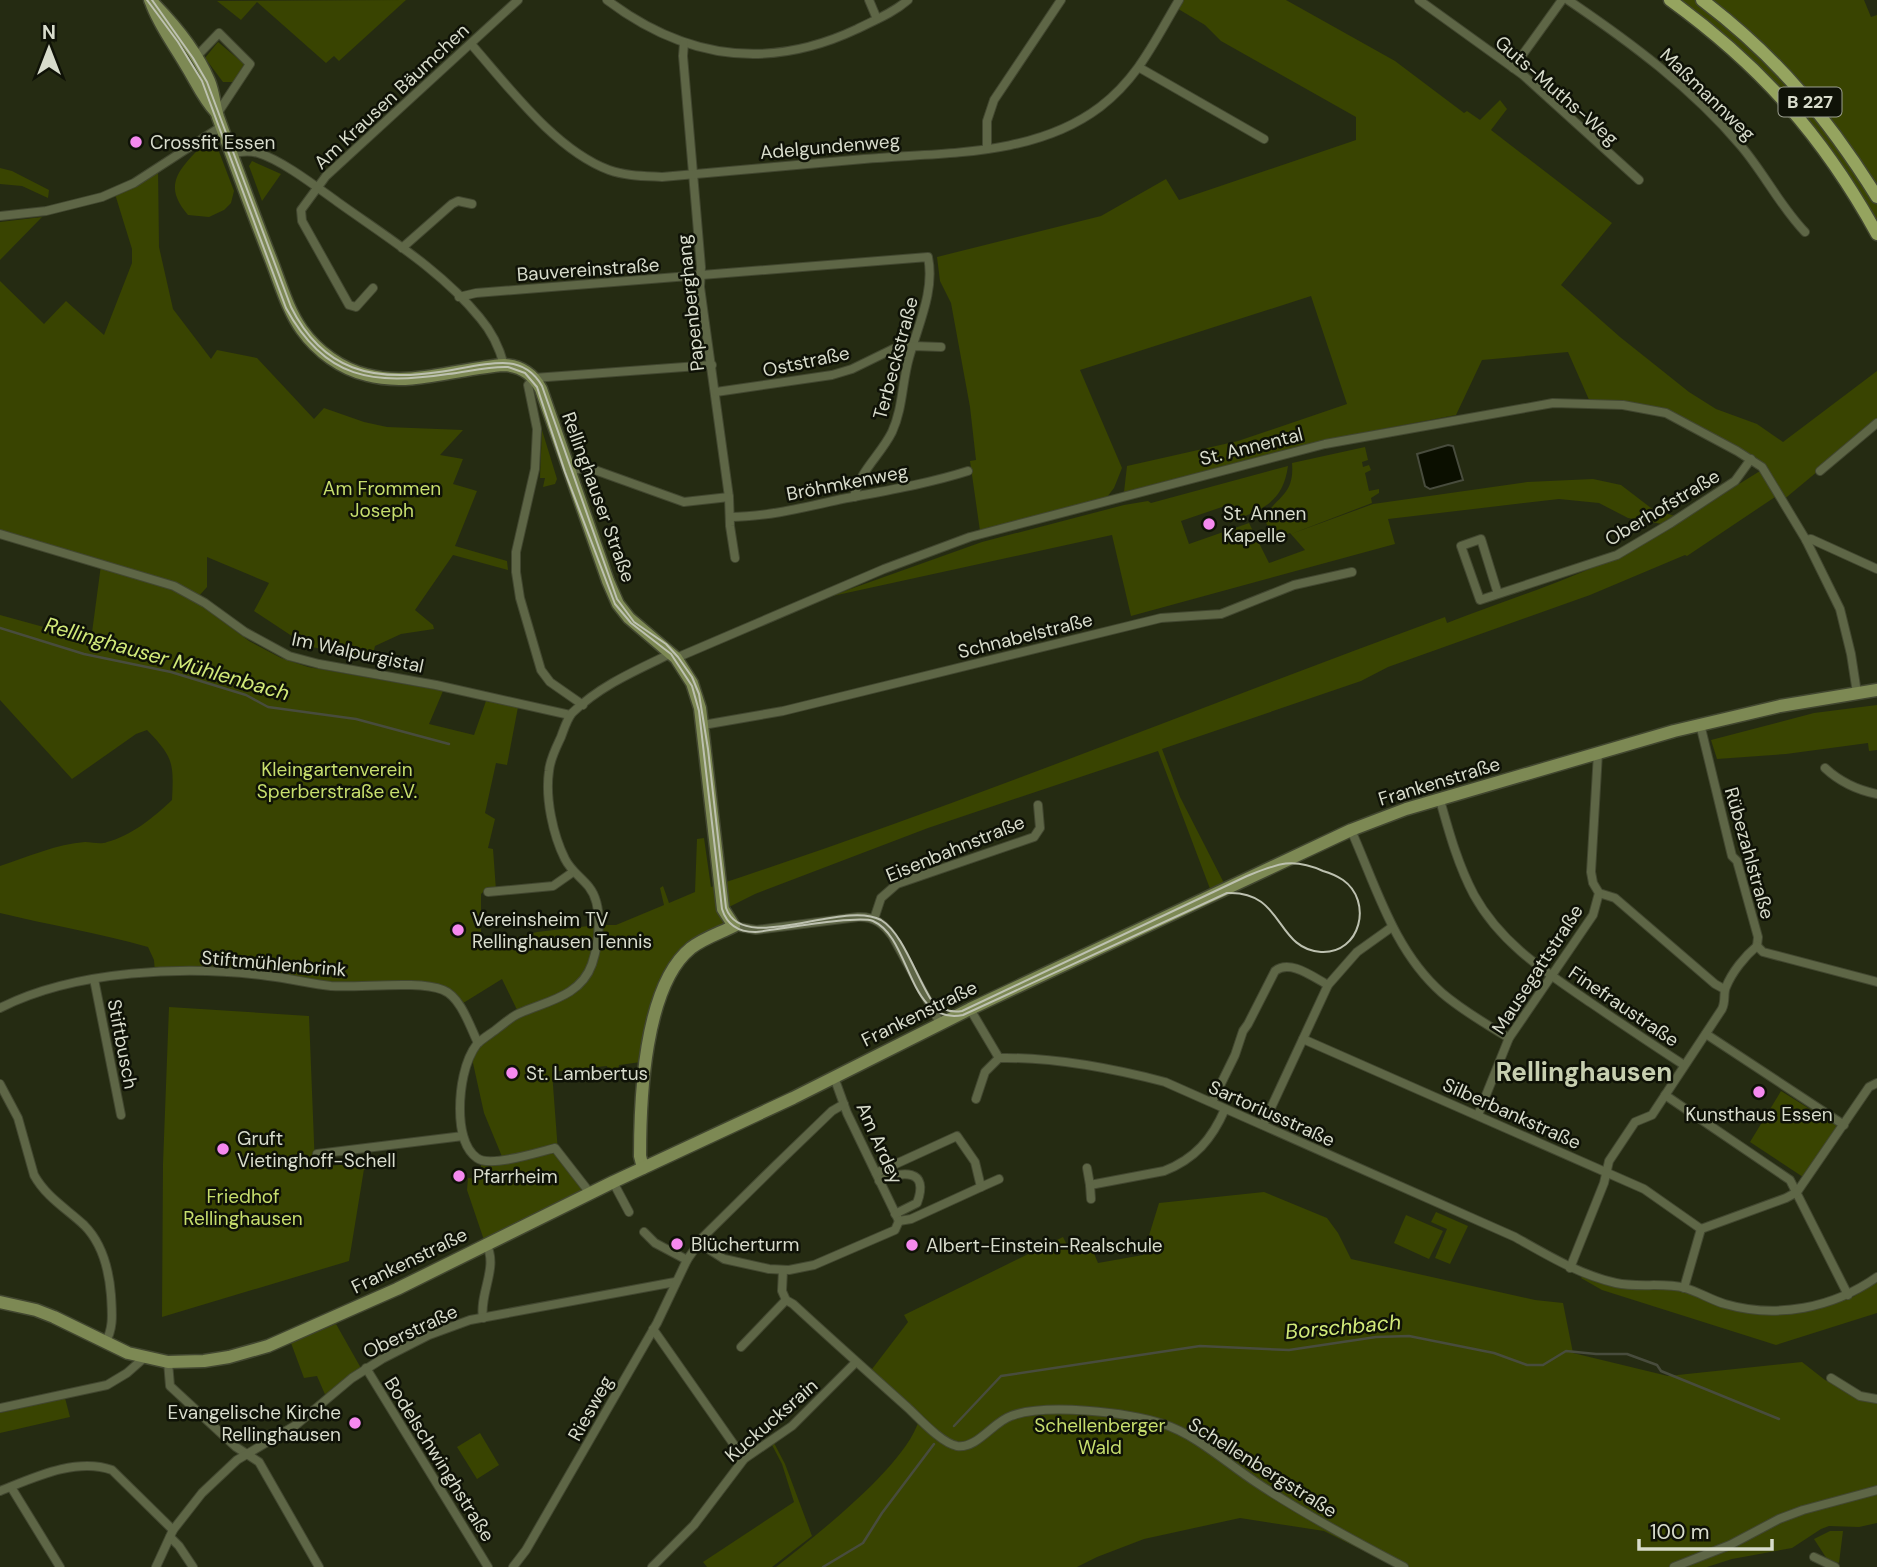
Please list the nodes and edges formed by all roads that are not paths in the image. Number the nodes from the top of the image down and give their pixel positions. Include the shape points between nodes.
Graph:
1 (518, 0) edge
2 (607, 0) edge
3 (869, 0) edge
4 (908, 0) edge
5 (1060, 0) edge
6 (1179, 0) edge
7 (1419, 0) edge
8 (1562, 0) edge
9 (1568, 0) edge
10 (1671, 0) edge
11 (1702, 0) edge
12 (151, 1) edge
13 (877, 19) junction
14 (684, 43) junction
15 (471, 44) junction
16 (196, 57) junction
17 (1140, 68) junction
18 (1513, 68) junction
19 (219, 120) junction
20 (1264, 139) dead end
21 (987, 149) junction
22 (232, 154) junction
23 (694, 174) junction
24 (1639, 180) dead end
25 (317, 187) junction
26 (1877, 197) edge
27 (472, 204) dead end
28 (0, 216) edge
29 (1805, 232) dead end
30 (1877, 234) edge
31 (402, 248) junction
32 (928, 257) joint
33 (701, 276) junction
34 (373, 288) dead end
35 (459, 297) junction
36 (913, 346) junction
37 (941, 347) dead end
38 (504, 365) junction
39 (712, 365) junction
40 (534, 378) junction
41 (716, 392) junction
42 (1877, 423) edge
43 (1751, 459) junction
44 (568, 471) junction
45 (968, 471) dead end
46 (1820, 471) dead end
47 (729, 497) junction
48 (854, 497) junction
49 (730, 517) junction
50 (0, 534) edge
51 (1806, 540) junction
52 (734, 558) dead end
53 (1877, 569) edge
54 (1352, 572) dead end
55 (1498, 594) junction
56 (674, 655) junction
57 (1877, 690) edge
58 (1857, 693) junction
59 (583, 705) junction
60 (570, 715) junction
61 (1700, 724) junction
62 (703, 726) junction
63 (1598, 753) junction
64 (1825, 768) dead end
65 (1877, 794) edge
66 (1440, 800) junction
67 (1038, 805) dead end
68 (1351, 830) junction
69 (573, 872) junction
70 (488, 892) dead end
71 (1599, 893) junction
72 (874, 919) junction
73 (734, 926) junction
74 (1392, 927) junction
75 (1757, 946) junction
76 (1551, 977) junction
77 (94, 979) junction
78 (1877, 982) edge
79 (1328, 985) junction
80 (1724, 989) junction
81 (0, 1008) edge
82 (970, 1009) junction
83 (940, 1023) junction
84 (1706, 1034) junction
85 (1509, 1038) junction
86 (1303, 1039) junction
87 (478, 1043) junction
88 (999, 1058) junction
89 (1684, 1065) junction
90 (834, 1077) junction
91 (1877, 1083) edge
92 (0, 1084) edge
93 (1665, 1095) junction
94 (976, 1099) dead end
95 (1212, 1102) junction
96 (844, 1104) junction
97 (1225, 1108) junction
98 (121, 1115) dead end
99 (1478, 1115) junction
100 (1263, 1125) junction
101 (1844, 1125) junction
102 (463, 1136) junction
103 (317, 1154) dead end
104 (643, 1168) junction
105 (1087, 1168) dead end
106 (1606, 1172) junction
107 (878, 1177) junction
108 (999, 1179) dead end
109 (613, 1182) junction
110 (1090, 1185) junction
111 (981, 1187) junction
112 (1797, 1192) junction
113 (590, 1193) junction
114 (1091, 1199) dead end
115 (629, 1212) dead end
116 (897, 1217) junction
117 (1701, 1229) junction
118 (644, 1232) dead end
119 (699, 1242) junction
120 (486, 1244) junction
121 (687, 1260) junction
122 (1570, 1268) junction
123 (783, 1270) junction
124 (1877, 1277) edge
125 (675, 1282) junction
126 (1684, 1288) junction
127 (1848, 1295) junction
128 (786, 1300) junction
129 (0, 1301) edge
130 (483, 1318) junction
131 (653, 1329) junction
132 (105, 1343) junction
133 (741, 1347) dead end
134 (144, 1358) junction
135 (167, 1362) junction
136 (856, 1362) junction
137 (366, 1368) junction
138 (1831, 1378) dead end
139 (1877, 1399) edge
140 (0, 1408) edge
141 (250, 1454) junction
142 (744, 1459) junction
143 (11, 1487) junction
144 (1877, 1490) edge
145 (0, 1491) edge
146 (172, 1534) junction
147 (1814, 1558) dead end
148 (60, 1567) edge
149 (156, 1567) edge
150 (193, 1567) edge
151 (319, 1567) edge
152 (488, 1567) edge
153 (513, 1567) edge
154 (652, 1567) edge
155 (1404, 1567) edge
156 (1674, 1567) edge
157 (1835, 1567) edge

1 - 15 street, Am Krausen Bäumchen
2 - 14 street
3 - 13 street
4 - 13 street
5 - 21 street via 994,100 987,121
6 - 17 street, Adelgundenweg
7 - 18 street, Guts-Muths-Weg
8 - 18 street
9 - 29 street, Maßmannweg via 1694,97 1747,153
10 - 30 main road, B 227 via 1775,90 1835,164
11 - 26 main road, B 227 via 1789,76
12 - 16 main road
12 - 19 main road via 157,19
13 - 14 street via 822,44 782,53 740,54
14 - 23 street, Papenberghang
15 - 23 street, Adelgundenweg via 544,125 590,161 630,175
15 - 25 street, Am Krausen Bäumchen
16 - 19 main road via 215,95
16 - 19 street via 219,33 250,64
17 - 20 street
17 - 21 street, Adelgundenweg via 1110,98 1075,123 1029,142
18 - 24 street, Guts-Muths-Weg
19 - 22 main road
19 - 28 street via 134,183 53,210
21 - 23 street, Adelgundenweg
22 - 25 street via 260,153
22 - 38 main road via 289,307 303,332 325,354 355,371 385,379
23 - 33 street, Papenberghang
25 - 31 street
25 - 34 street via 300,216 346,301 356,307
27 - 31 street via 452,204
31 - 35 street
32 - 33 street, Bauvereinstraße
32 - 36 street, Terbeckstraße via 929,286
33 - 35 street, Bauvereinstraße
33 - 39 street, Papenberghang
35 - 38 street via 493,334
36 - 37 street, Oststraße
36 - 41 street, Oststraße via 894,349 832,375
36 - 48 street, Terbeckstraße via 899,414 883,447 860,476
38 - 40 main road via 523,369
39 - 40 street
39 - 41 street, Papenberghang
40 - 44 main road, Rellinghauser Straße
40 - 59 street via 527,388 537,429 535,469 518,534 516,572 537,664 551,682
41 - 47 street, Papenberghang
42 - 46 street
43 - 51 street, St. Annental via 1767,473
43 - 55 street, Oberhofstraße via 1735,481 1617,555
43 - 56 street, St. Annental via 1678,418 1651,409 1553,403 1460,419 1312,447 970,537
44 - 47 street via 592,469 684,502
44 - 56 main road, Rellinghauser Straße via 618,604 636,626
45 - 48 street, Bröhmkenweg
47 - 49 street, Papenberghang
48 - 49 street, Bröhmkenweg
49 - 52 street, Papenberghang
50 - 60 street, Im Walpurgistal via 174,586 289,656
51 - 53 street
51 - 58 street, St. Annental via 1840,609
54 - 62 street, Schnabelstraße via 1294,585 1221,614 1161,618 771,714
55 - 55 street via 1480,600 1461,546 1480,539
56 - 59 street via 630,672
56 - 62 main road, Rellinghauser Straße via 698,696
57 - 58 main road, Frankenstraße
58 - 61 main road, Frankenstraße
59 - 60 street
60 - 69 street via 550,764 548,782 557,837
61 - 63 main road, Frankenstraße
61 - 75 street, Rübezahlstraße
62 - 73 main road, Rellinghauser Straße via 723,909
63 - 66 main road, Frankenstraße
63 - 71 street, Mausegattstraße via 1591,872
64 - 65 street via 1858,790
66 - 68 main road, Frankenstraße
66 - 76 street, Finefraustraße via 1462,870 1479,904 1503,935
67 - 72 street, Eisenbahnstraße via 1040,828 1034,837 897,884 880,898
68 - 74 street
68 - 82 main road, Frankenstraße
69 - 70 street via 553,886
69 - 87 street via 596,901 596,948 586,976 564,996 517,1014
71 - 76 street, Mausegattstraße via 1592,915
71 - 80 street via 1615,898
72 - 73 street via 755,930
72 - 83 street via 893,937
73 - 104 main road via 690,949 663,992 644,1064
74 - 79 street via 1357,952
74 - 85 street via 1440,992
75 - 78 street via 1763,952
75 - 80 street, Rübezahlstraße
76 - 85 street, Mausegattstraße
76 - 89 street, Finefraustraße
77 - 81 street, Stiftmühlenbrink via 39,991
77 - 87 street, Stiftmühlenbrink via 221,972 332,986 428,986 455,998
77 - 98 street, Stiftbusch
79 - 86 street
79 - 95 street via 1288,965 1275,971
80 - 84 street, Rübezahlstraße via 1725,1003
82 - 83 main road, Frankenstraße
82 - 88 street
83 - 90 main road, Frankenstraße
84 - 89 street, Rübezahlstraße
84 - 101 street
85 - 99 street, Mausegattstraße
86 - 99 street, Silberbankstraße
86 - 100 street
87 - 102 street via 462,1082
88 - 94 street via 985,1072
88 - 95 street, Sartoriusstraße via 1137,1075
89 - 93 street, Rübezahlstraße
90 - 96 street, Am Ardey
90 - 104 main road, Frankenstraße
91 - 101 street via 1869,1087
92 - 132 street via 18,1118 34,1175 45,1192 88,1229 102,1252 112,1307 112,1327
93 - 106 street, Rübezahlstraße via 1652,1115 1635,1122
93 - 112 street via 1790,1180
95 - 97 street, Sartoriusstraße
96 - 107 street, Am Ardey
96 - 119 street
97 - 100 street, Sartoriusstraße
97 - 110 street via 1211,1137 1189,1159 1164,1171
99 - 106 street, Silberbankstraße
100 - 122 street, Sartoriusstraße via 1515,1237
101 - 112 street
102 - 103 street
102 - 113 street via 480,1160 555,1149
104 - 109 main road, Frankenstraße
105 - 110 street
106 - 117 street, Silberbankstraße via 1644,1189
106 - 122 street, Rübezahlstraße
107 - 111 street via 957,1136 975,1162
107 - 116 street, Am Ardey
107 - 116 street via 907,1173 920,1186 917,1203
108 - 111 street
109 - 113 main road, Frankenstraße
109 - 115 street
110 - 114 street
111 - 116 street via 911,1219
112 - 117 street
112 - 127 street
113 - 120 main road, Frankenstraße
116 - 123 street via 895,1230 814,1265
117 - 126 street
118 - 121 street
119 - 121 street
119 - 123 street via 724,1259
120 - 130 street via 491,1252
120 - 135 main road, Frankenstraße via 268,1346 204,1361
121 - 125 street, Riesweg
122 - 126 street, Sartoriusstraße via 1616,1283
123 - 128 street
124 - 127 street, Sartoriusstraße
125 - 130 street, Oberstraße
125 - 131 street, Riesweg
126 - 127 street, Sartoriusstraße via 1751,1310 1810,1307
128 - 133 street
128 - 136 street, Schellenbergstraße
129 - 132 main road, Frankenstraße via 54,1317
130 - 137 street, Oberstraße via 436,1332
131 - 142 street
131 - 153 street, Riesweg
132 - 134 main road, Frankenstraße
134 - 135 main road, Frankenstraße
134 - 140 street via 113,1382
135 - 141 street via 170,1385 236,1447
136 - 142 street, Kuckucksrain via 792,1426
136 - 155 street, Schellenbergstraße via 955,1446 966,1445 1002,1419 1029,1411 1084,1411 1166,1425 1334,1530
137 - 141 street, Oberstraße via 296,1426
137 - 152 street, Bodelschwinghstraße
138 - 139 street via 1860,1396
141 - 146 street, Oberstraße via 237,1460 202,1493
141 - 151 street via 259,1462
142 - 154 street, Kuckucksrain via 694,1525
143 - 145 street
143 - 146 street via 72,1468 102,1467 112,1470
143 - 148 street
144 - 156 street via 1779,1519
146 - 149 street, Oberstraße
146 - 150 street
147 - 157 street

